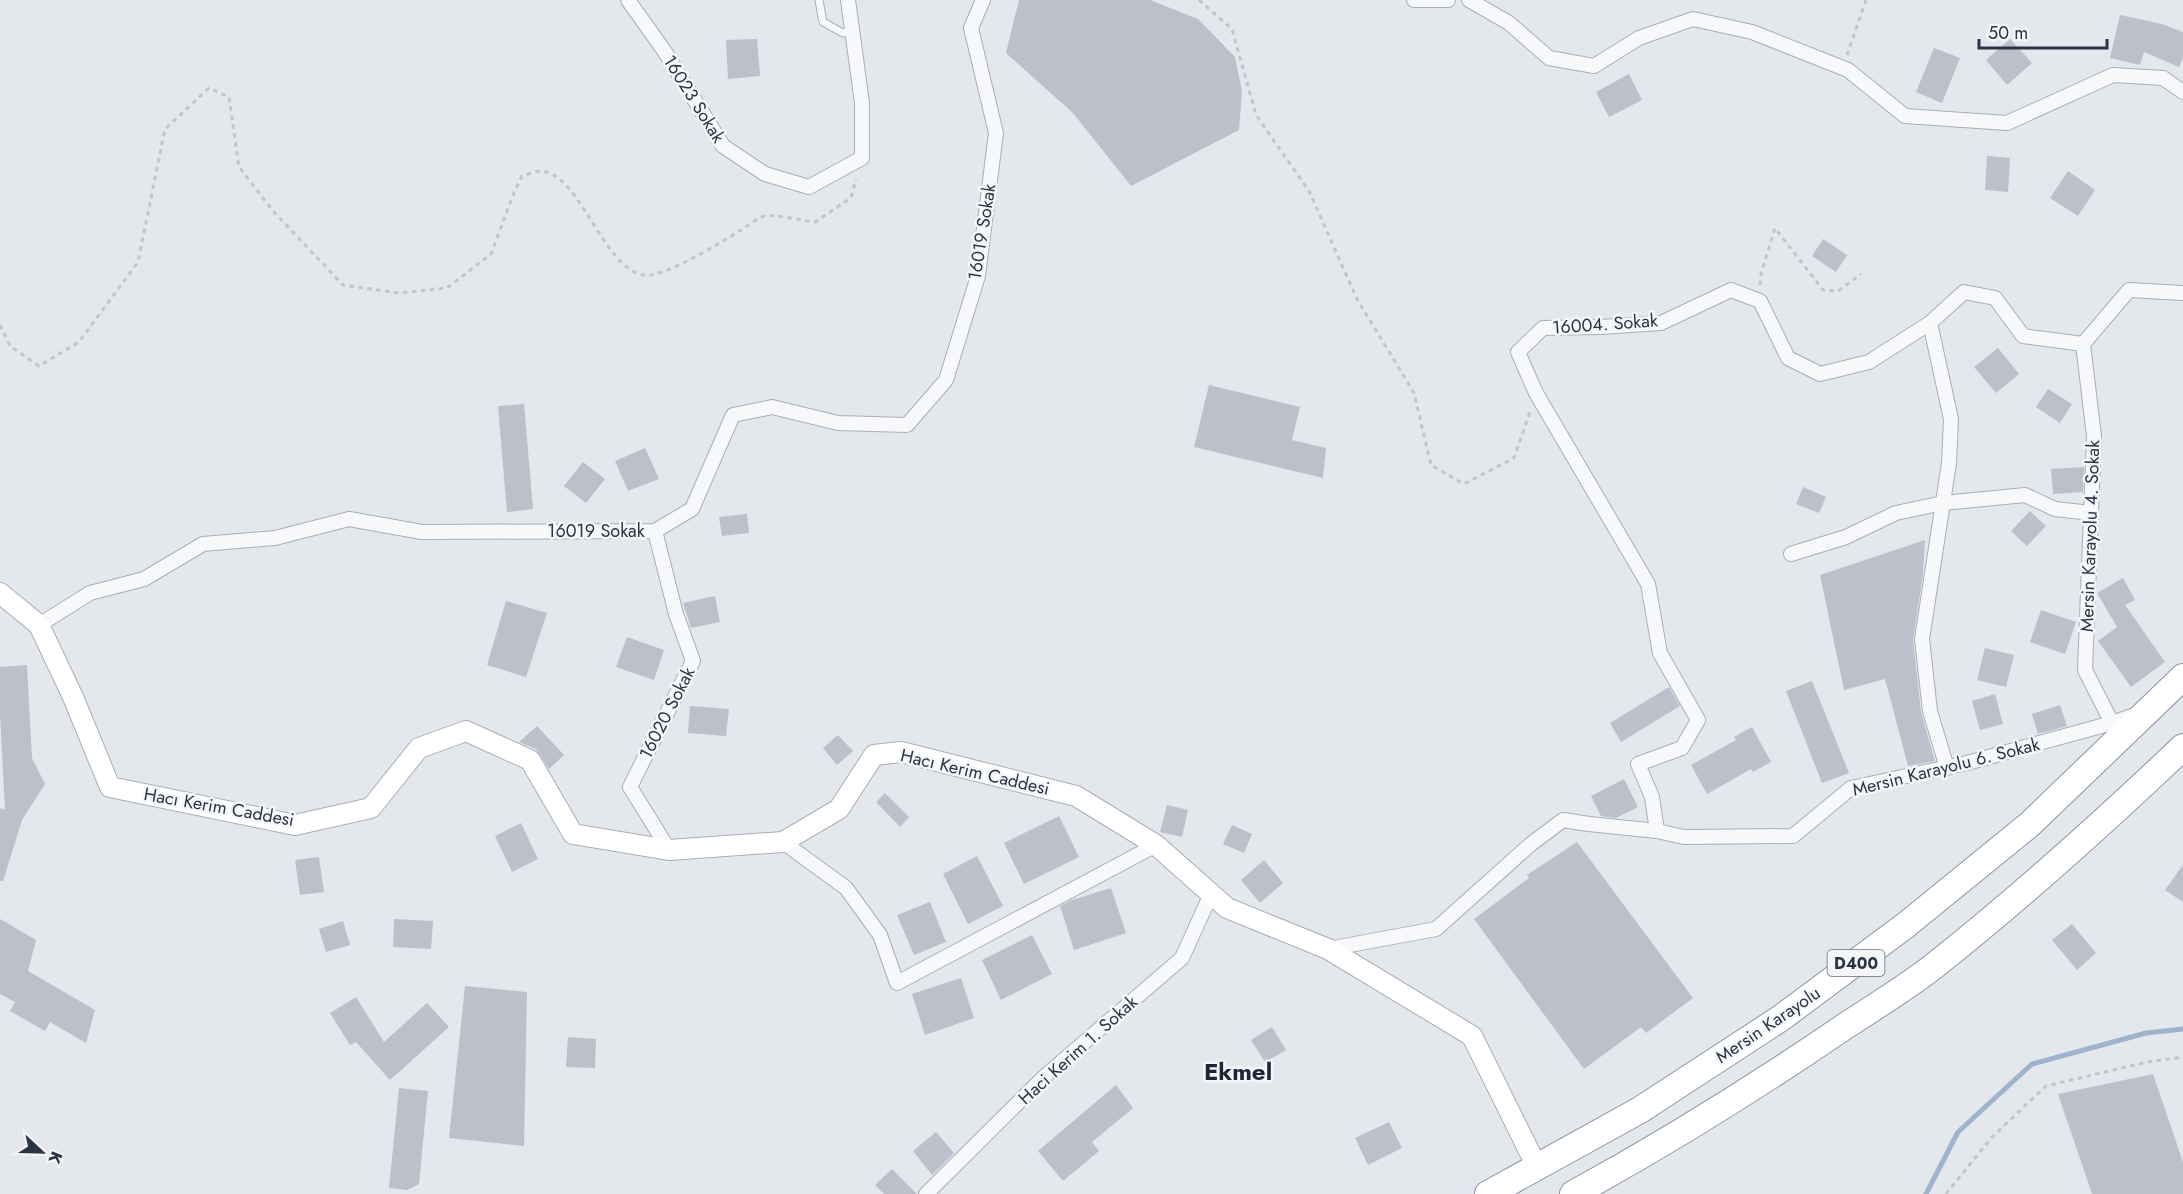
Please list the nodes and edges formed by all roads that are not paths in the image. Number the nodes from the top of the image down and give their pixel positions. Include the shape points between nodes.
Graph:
1 (628, 0) edge
2 (819, 0) edge
3 (848, 0) edge
4 (983, 0) edge
5 (1413, 0) edge
6 (1448, 0) edge
7 (1469, 0) edge
8 (852, 31) junction
9 (2183, 92) edge
10 (2183, 293) edge
11 (1930, 323) junction
12 (2083, 344) junction
13 (1943, 503) junction
14 (2091, 513) junction
15 (655, 531) junction
16 (1791, 554) dead end
17 (0, 593) edge
18 (39, 625) junction
19 (2183, 677) edge
20 (2150, 709) junction
21 (2112, 723) junction
22 (2183, 747) edge
23 (1947, 768) junction
24 (1657, 831) junction
25 (783, 842) junction
26 (1156, 845) junction
27 (669, 850) junction
28 (1211, 894) junction
29 (1328, 949) junction
30 (1537, 1167) junction
31 (926, 1194) edge
32 (1488, 1194) edge
33 (1573, 1194) edge

1 - 8 street, 16023 Sokak via 723,146 765,174 809,187 862,158 862,103
2 - 8 lane via 823,22 843,33
3 - 8 street
4 - 15 street, 16019 Sokak via 971,28 996,133 978,276 946,380 907,425 837,423 772,407 733,415 692,509
5 - 6 street
7 - 9 street via 1509,23 1550,58 1594,66 1639,38 1693,19 1752,32 1848,70 1905,116 2007,123 2113,75 2163,78
10 - 12 street via 2129,290
11 - 12 street via 1964,292 1995,298 2023,336
11 - 13 street via 1951,419
11 - 24 street, 16004. Sokak via 1869,362 1820,374 1788,358 1760,301 1731,290 1661,323 1543,328 1518,352 1536,393 1648,584 1660,653 1698,720 1682,748 1638,765 1652,797
12 - 14 street, Mersin Karayolu 4. Sokak via 2094,436
13 - 14 street via 2025,495 2055,510
13 - 16 street via 1896,513 1846,537
13 - 23 street via 1922,639 1930,711
14 - 21 street, Mersin Karayolu 4. Sokak via 2085,670
15 - 18 street, 16019 Sokak via 422,532 349,519 275,538 203,544 144,579 90,593
15 - 27 street, 16020 Sokak via 676,614 693,661 630,787
17 - 18 street, Hacı Kerim Caddesi
18 - 27 street, Hacı Kerim Caddesi via 110,787 295,825 371,808 419,748 466,731 530,760 573,834
19 - 20 highway, Mersin Karayolu / D400
20 - 21 street, Mersin Karayolu 6. Sokak
20 - 30 highway, Mersin Karayolu / D400 via 2030,824 1896,933 1771,1025 1641,1110
21 - 23 street, Mersin Karayolu 6. Sokak
22 - 33 highway, D400 via 2026,891 1932,967 1779,1072
23 - 24 street, Mersin Karayolu 6. Sokak via 1851,788 1793,836 1684,837
24 - 29 street, Mersin Karayolu 6. Sokak via 1563,820 1436,929
25 - 26 street, Hacı Kerim Caddesi via 839,809 874,754 901,752 1076,796
25 - 26 street via 846,888 880,935 897,983
25 - 27 street, Hacı Kerim Caddesi
26 - 28 street, Hacı Kerim Caddesi
28 - 29 street, Hacı Kerim Caddesi via 1227,908
28 - 31 street, Haci Kerim 1. Sokak via 1182,958 1044,1077
29 - 30 street, Hacı Kerim Caddesi via 1473,1036
30 - 32 highway, Mersin Karayolu / D400

